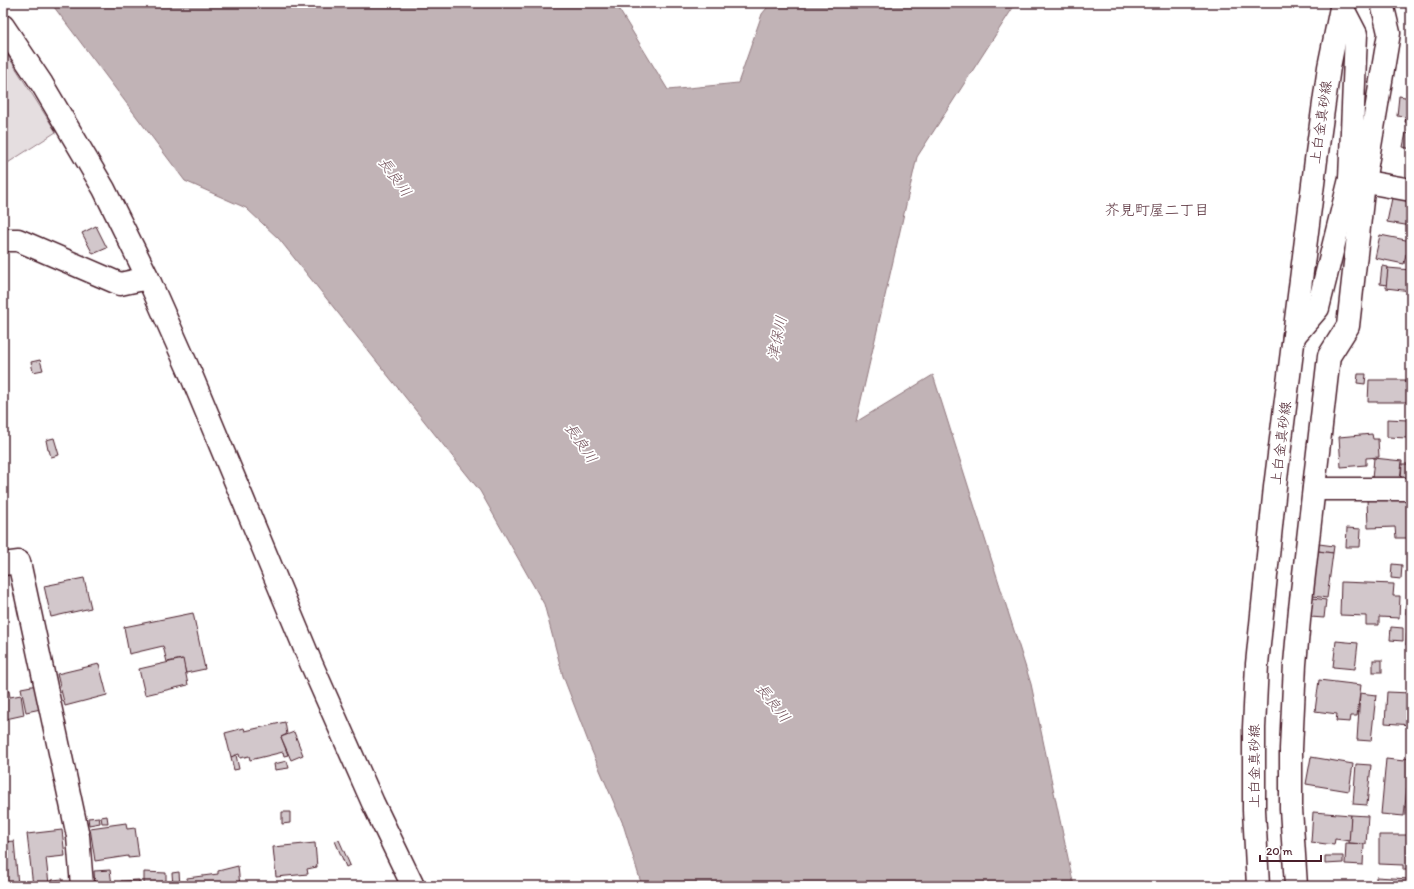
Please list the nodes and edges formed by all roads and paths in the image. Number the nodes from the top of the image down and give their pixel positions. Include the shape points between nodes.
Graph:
1 (1382, 3) edge
2 (1342, 4) edge
3 (3, 26) edge
4 (1357, 181) junction
5 (1411, 190) edge
6 (3, 240) edge
7 (148, 278) junction
8 (1294, 336) junction
9 (1314, 489) junction
10 (1411, 489) edge
11 (3, 564) edge
12 (373, 803) junction
13 (82, 886) edge
14 (403, 886) edge
15 (413, 886) edge
16 (1258, 886) edge
17 (1296, 886) edge

1 - 4 street via 1389,33
2 - 4 street via 1356,34
2 - 8 street, 上白金真砂線 via 1329,67
3 - 7 street via 42,84 104,189
4 - 5 street
4 - 8 street via 1318,308
4 - 9 street via 1348,326 1329,356
6 - 7 street via 18,240 120,284
7 - 12 street
8 - 16 street, 上白金真砂線 via 1257,664 1254,810
9 - 10 street
9 - 17 street via 1295,664 1291,749
11 - 13 street via 19,562 78,836
12 - 14 street
12 - 15 street

